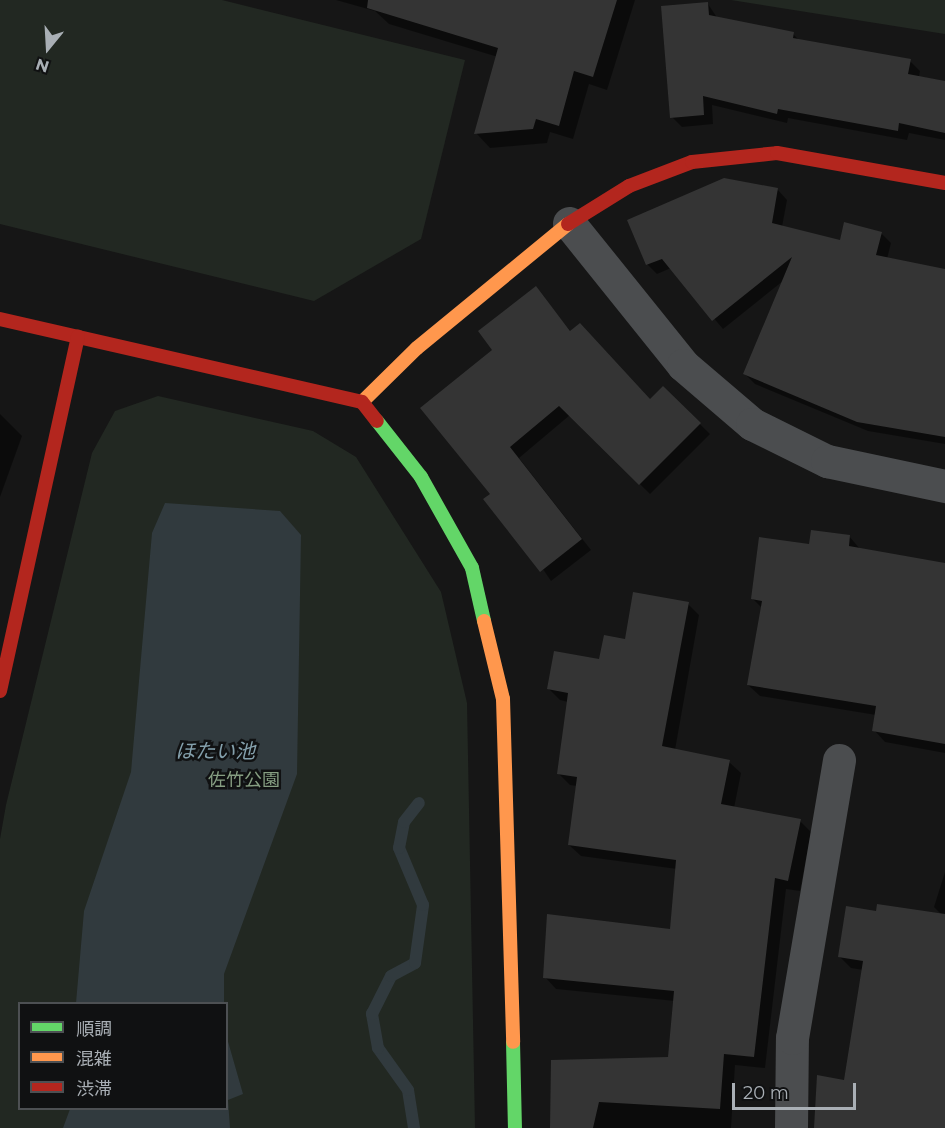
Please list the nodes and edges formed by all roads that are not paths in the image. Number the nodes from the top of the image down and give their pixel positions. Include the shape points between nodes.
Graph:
1 (945, 183) edge
2 (569, 223) junction
3 (0, 319) edge
4 (78, 336) junction
5 (362, 402) junction
6 (945, 486) edge
7 (0, 691) edge
8 (838, 760) dead end
9 (514, 1128) edge
10 (791, 1128) edge

1 - 2 street via 777,153 756,155 692,162 629,186
2 - 5 street via 417,348
2 - 6 street via 683,365 752,424 826,461
3 - 4 street
4 - 5 street
4 - 7 street
5 - 9 street via 421,477 472,568 503,699
8 - 10 street via 792,1038

